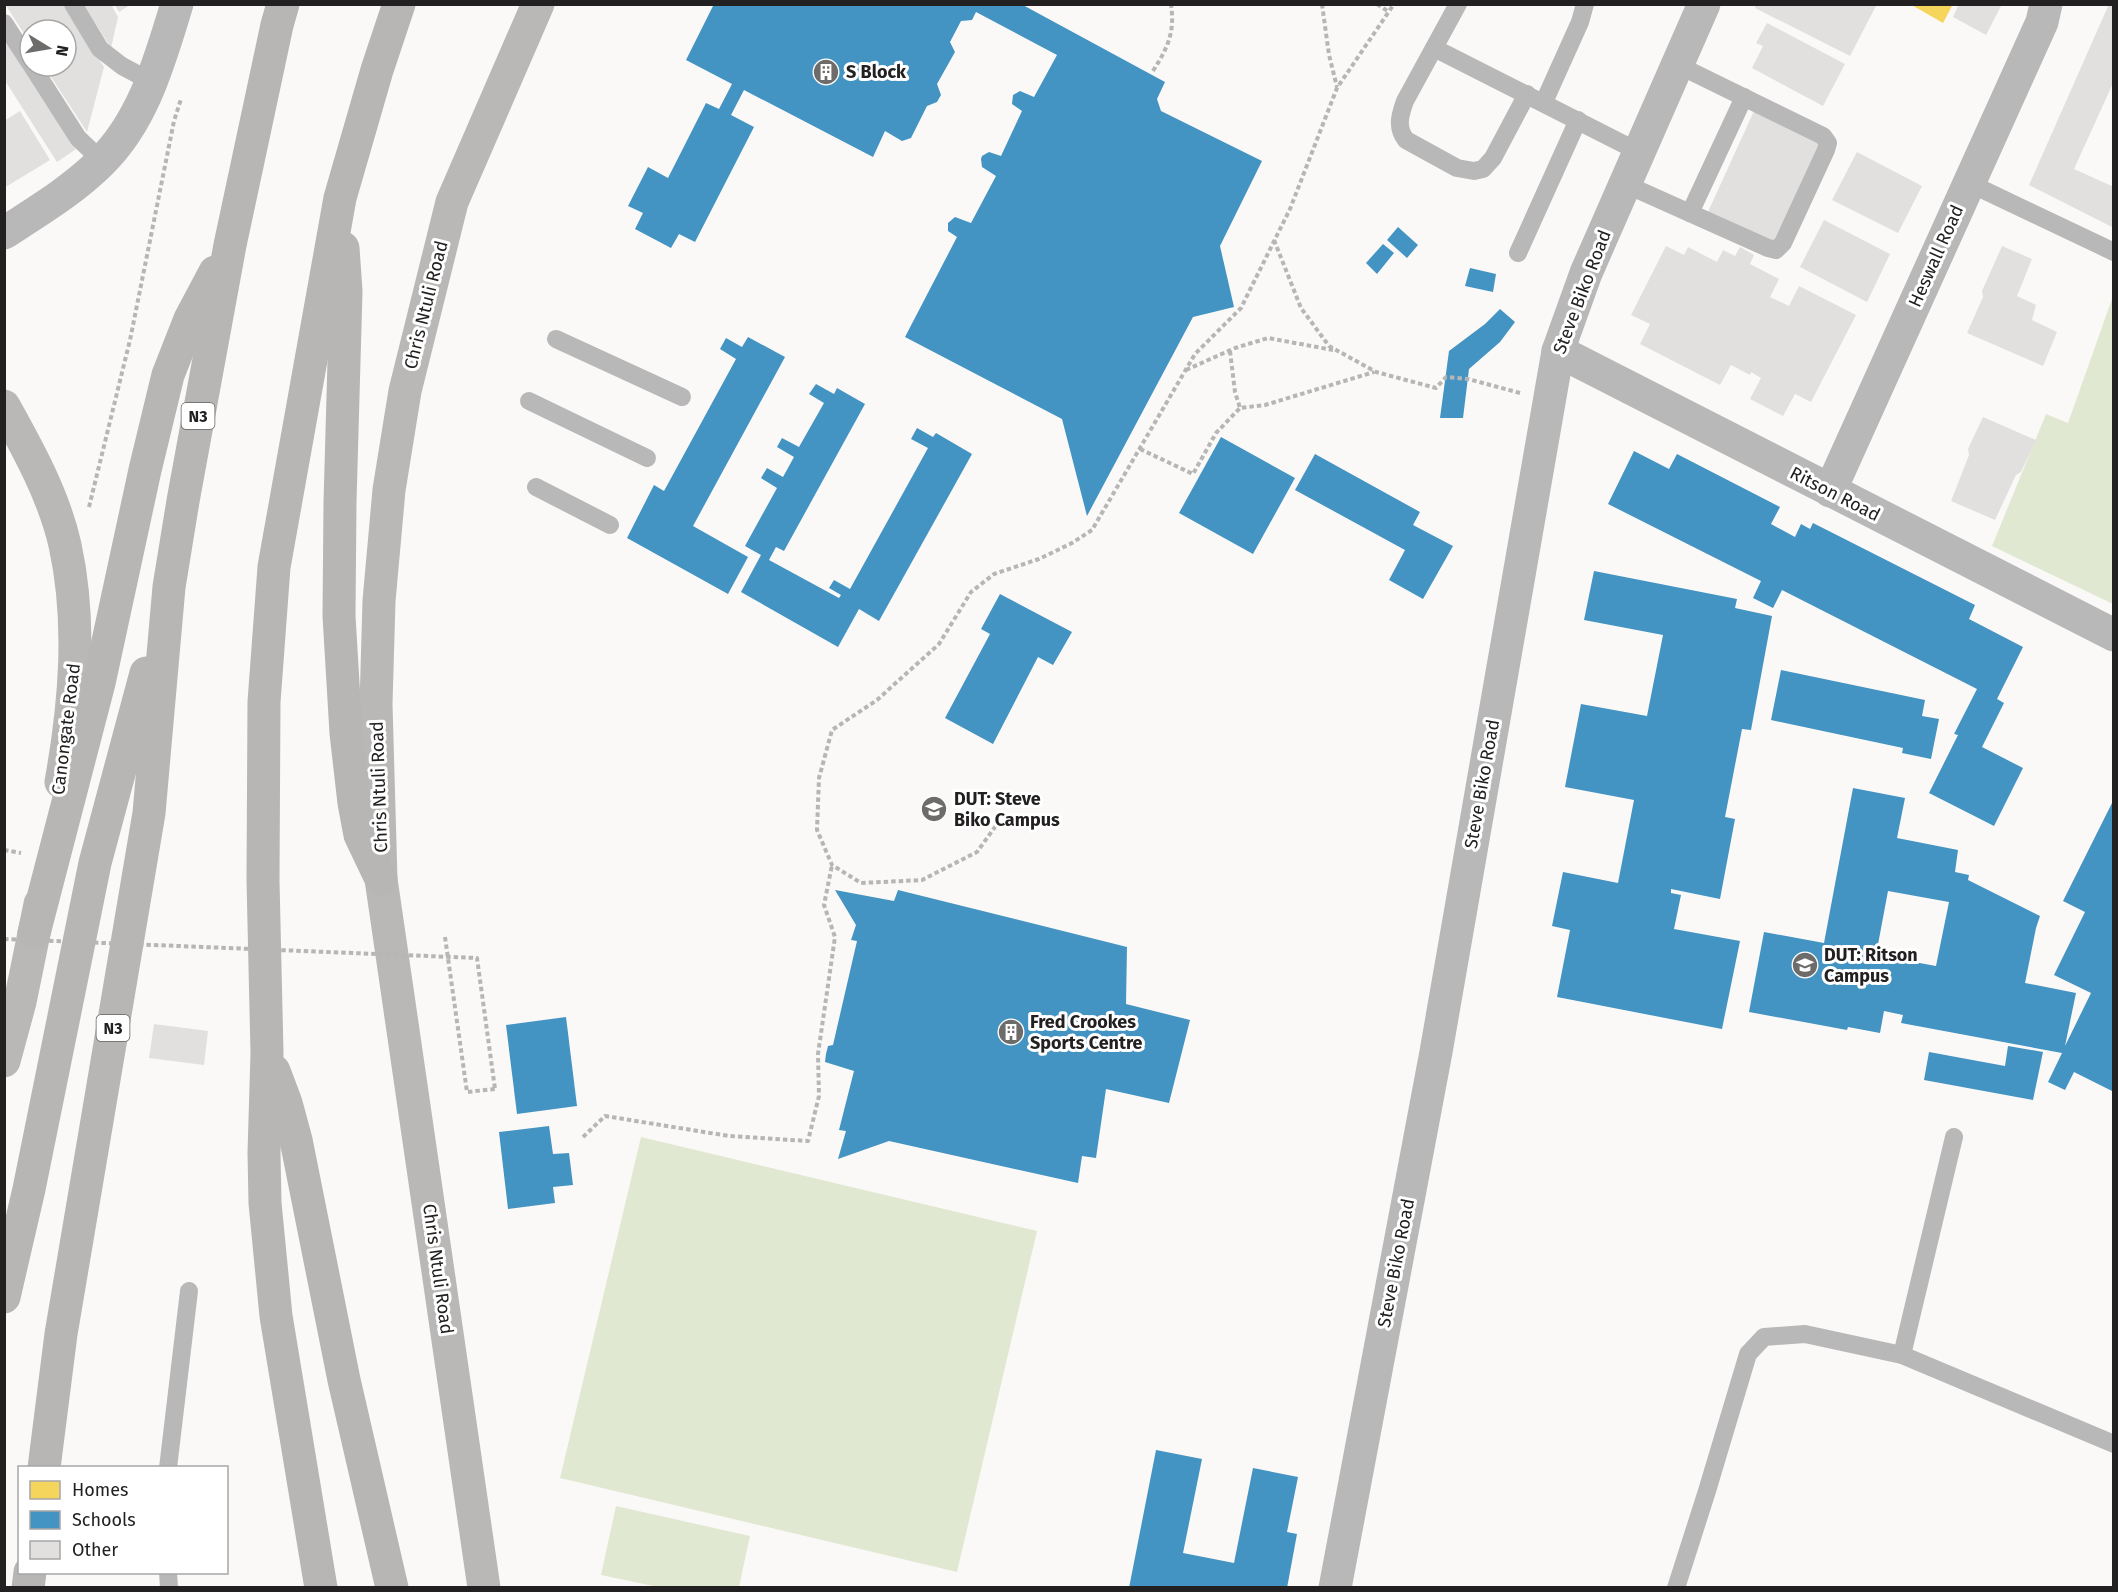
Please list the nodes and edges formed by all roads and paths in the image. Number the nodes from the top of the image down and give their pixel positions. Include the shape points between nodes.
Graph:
1 (73, 4) edge
2 (177, 4) edge
3 (283, 4) edge
4 (399, 4) edge
5 (538, 4) edge
6 (1171, 4) edge
7 (1322, 4) edge
8 (1377, 4) edge
9 (1394, 4) edge
10 (1458, 4) edge
11 (1585, 4) edge
12 (1704, 4) edge
13 (1389, 12) junction
14 (2044, 13) edge
15 (4, 23) edge
16 (18, 44) edge
17 (1434, 48) junction
18 (1678, 65) junction
19 (1153, 71) dead end
20 (40, 78) edge
21 (152, 82) junction
22 (184, 88) dead end
23 (1337, 88) junction
24 (1527, 94) junction
25 (1744, 97) junction
26 (1544, 102) junction
27 (1578, 120) junction
28 (1639, 152) junction
29 (102, 161) junction
30 (1969, 183) junction
31 (1625, 184) junction
32 (340, 198) junction
33 (1690, 213) junction
34 (4, 233) edge
35 (1274, 239) junction
36 (230, 245) junction
37 (2114, 252) edge
38 (1518, 253) dead end
39 (556, 339) dead end
40 (1334, 350) junction
41 (1230, 351) junction
42 (1558, 351) junction
43 (1185, 371) junction
44 (1376, 372) junction
45 (682, 397) dead end
46 (1549, 400) junction
47 (529, 401) dead end
48 (4, 406) edge
49 (1240, 408) junction
50 (1140, 449) junction
51 (647, 458) dead end
52 (536, 487) dead end
53 (1830, 491) junction
54 (87, 515) dead end
55 (610, 525) dead end
56 (170, 587) junction
57 (2114, 634) edge
58 (1000, 820) dead end
59 (832, 865) junction
60 (381, 879) junction
61 (19, 936) edge
62 (445, 938) dead end
63 (267, 1053) junction
64 (4, 1061) edge
65 (583, 1137) dead end
66 (1954, 1137) dead end
67 (189, 1290) dead end
68 (4, 1297) edge
69 (1902, 1355) junction
70 (2114, 1444) edge
71 (44, 1466) edge
72 (168, 1466) edge
73 (321, 1587) edge
74 (392, 1587) edge
75 (484, 1587) edge
76 (1335, 1587) edge
77 (1676, 1587) edge

1 - 21 lane via 100,49
2 - 21 street
3 - 36 highway, N3
4 - 32 highway
5 - 60 main road, Chris Ntuli Road via 452,202 405,391 389,490 379,601 376,704
6 - 19 path via 1174,21 1169,46
7 - 23 path
8 - 13 path
9 - 13 path
10 - 17 lane
11 - 26 lane
12 - 18 street, Steve Biko Road
13 - 23 path
14 - 30 street, Heswall Road
15 - 16 lane
17 - 24 lane
17 - 24 lane via 1405,101 1399,124 1406,140 1457,168 1473,171 1487,166
18 - 25 lane
18 - 28 street, Steve Biko Road
20 - 29 lane via 78,138
21 - 29 street via 124,133
22 - 54 path via 130,340
23 - 35 path via 1290,209
24 - 26 lane
25 - 33 lane
25 - 33 lane via 1827,140 1826,150 1783,243 1779,249 1768,248
26 - 27 lane
27 - 28 lane
27 - 38 lane
28 - 31 street, Steve Biko Road
29 - 34 street via 60,196
30 - 37 lane
30 - 53 street, Heswall Road
31 - 33 lane
31 - 42 street, Steve Biko Road via 1586,273
32 - 60 highway via 346,291 339,616 345,722 360,835
32 - 63 highway via 274,567 264,702 262,880
35 - 40 path via 1301,308
35 - 43 path via 1241,308 1195,354
36 - 56 highway, N3
36 - 61 highway via 189,319 168,375 99,683
39 - 45 lane
40 - 41 path via 1268,338
40 - 44 path
41 - 43 path
41 - 49 path
42 - 46 street, Steve Biko Road
42 - 53 street, Ritson Road
43 - 50 path
44 - 46 path via 1436,388 1446,377 1468,380
44 - 49 path via 1265,405
46 - 76 street, Steve Biko Road via 1436,1052
47 - 51 lane
48 - 61 main road, Canongate Road via 51,502 64,543 75,607 70,720
49 - 50 path via 1216,434 1193,474
50 - 59 path via 1092,530 1039,559 994,574 971,592 939,644 877,700 832,730 819,778 817,830
52 - 55 lane
53 - 57 street, Ritson Road
56 - 68 highway via 95,863
56 - 71 highway, N3 via 149,813 61,1334
58 - 59 path via 977,852 922,880 861,883
59 - 65 path via 824,905 835,937 818,1054 819,1096 808,1141 729,1136 604,1116
60 - 75 main road, Chris Ntuli Road
61 - 62 path, bridge via 477,958 495,1089 467,1092
61 - 64 main road, Canongate Road
63 - 73 highway via 264,1153 276,1316
63 - 74 highway via 296,1140 344,1380
66 - 69 lane
67 - 72 lane
69 - 70 lane
69 - 77 lane via 1805,1334 1764,1338 1755,1345 1748,1354

